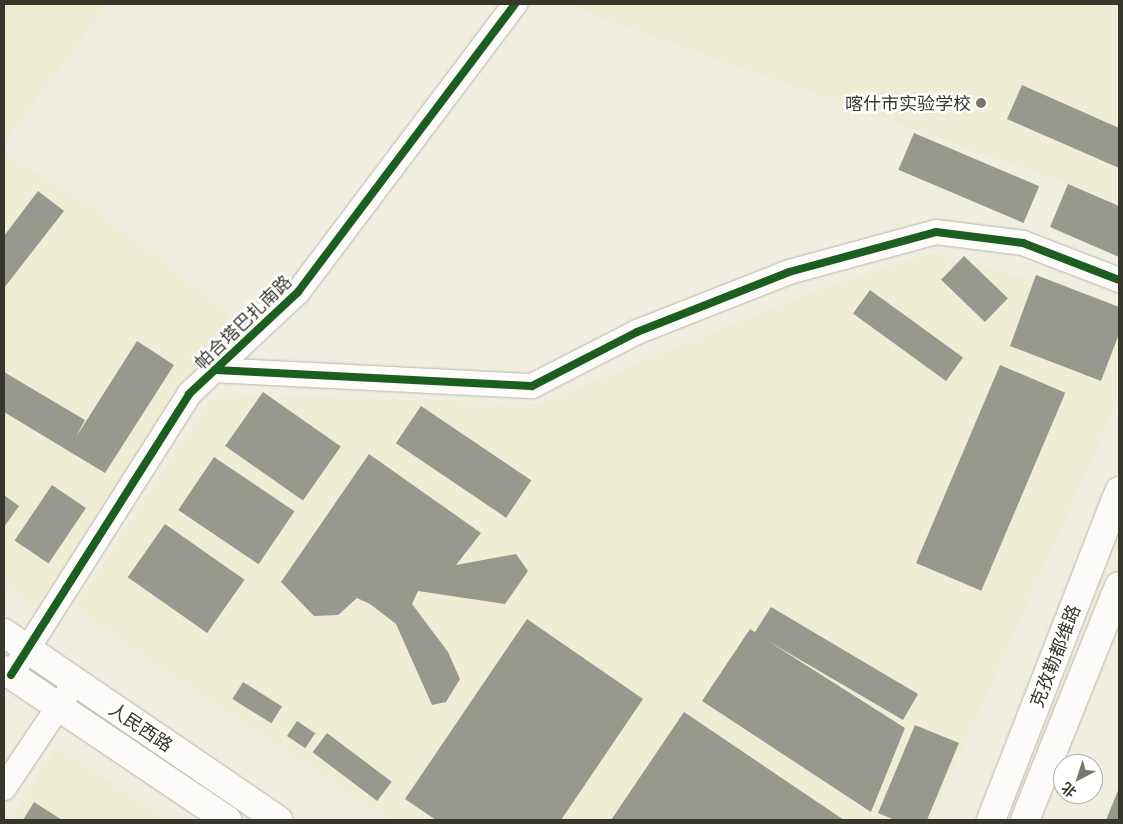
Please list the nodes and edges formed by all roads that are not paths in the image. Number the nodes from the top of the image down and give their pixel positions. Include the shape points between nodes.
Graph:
1 (515, 4) edge
2 (1119, 280) edge
3 (215, 370) junction
4 (1119, 491) edge
5 (1119, 586) edge
6 (4, 633) edge
7 (28, 649) junction
8 (7, 673) edge
9 (75, 682) junction
10 (58, 707) junction
11 (4, 788) edge
12 (227, 820) edge
13 (278, 820) edge
14 (991, 820) edge
15 (1025, 820) edge

1 - 3 street, 帕合塔巴扎南路 via 298,292
2 - 3 street via 1023,243 936,232 789,272 637,332 532,386
3 - 7 street, 帕合塔巴扎南路 via 189,394
4 - 14 main road, 克孜勒都维路
5 - 15 main road, 克孜勒都维路
6 - 7 main road, 人民西路
7 - 8 street, 帕合塔巴扎南路
7 - 9 main road, 人民西路
8 - 10 main road, 人民西路
9 - 10 street
9 - 13 main road, 人民西路
10 - 11 street
10 - 12 main road, 人民西路

